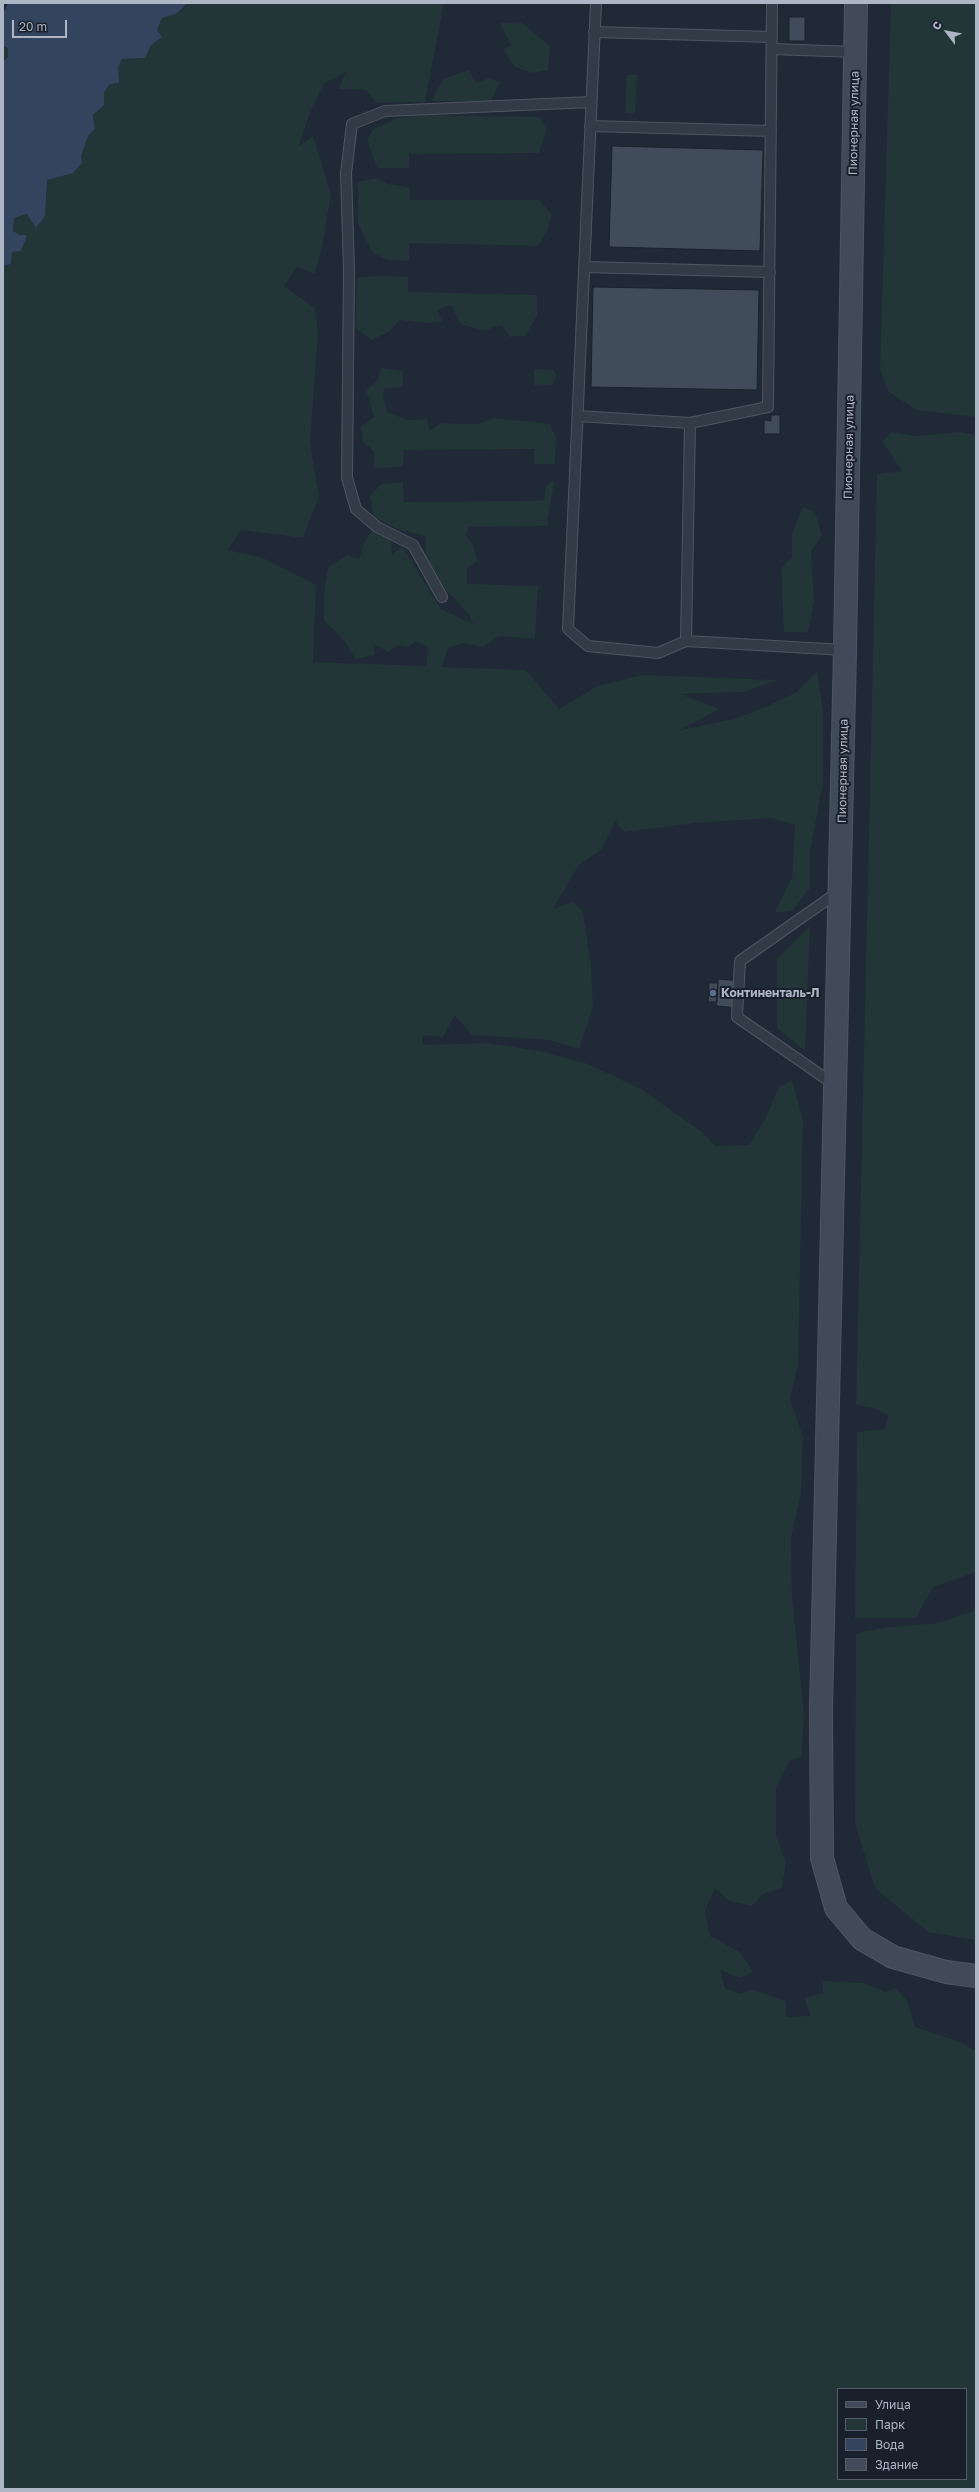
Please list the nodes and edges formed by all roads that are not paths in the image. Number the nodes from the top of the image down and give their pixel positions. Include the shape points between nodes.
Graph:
1 (596, 3) edge
2 (772, 3) edge
3 (856, 3) edge
4 (594, 32) junction
5 (772, 37) junction
6 (772, 49) junction
7 (855, 52) junction
8 (591, 102) junction
9 (590, 126) junction
10 (771, 132) junction
11 (584, 267) junction
12 (770, 272) junction
13 (578, 416) junction
14 (690, 423) junction
15 (442, 596) dead end
16 (686, 641) junction
17 (846, 650) junction
18 (840, 891) junction
19 (835, 1086) junction
20 (976, 1976) edge

1 - 4 lane
2 - 5 lane
3 - 7 main road, Пионерная улица
4 - 5 lane
4 - 8 lane
5 - 6 lane
6 - 7 lane
6 - 10 lane
7 - 17 main road, Пионерная улица
8 - 9 lane
8 - 15 lane via 385,111 352,124 346,173 349,269 347,478 356,509 377,527 413,545
9 - 10 lane
9 - 11 lane
10 - 12 lane
11 - 12 lane
11 - 13 lane
12 - 14 lane via 768,407
13 - 14 lane
13 - 16 lane via 568,629 588,646 658,653
14 - 16 lane
16 - 17 lane
17 - 18 main road, Пионерная улица
18 - 19 main road, Пионерная улица
18 - 19 lane via 740,961 737,1017
19 - 20 main road, Пионерная улица via 821,1709 822,1858 836,1908 862,1939 892,1957 946,1972

